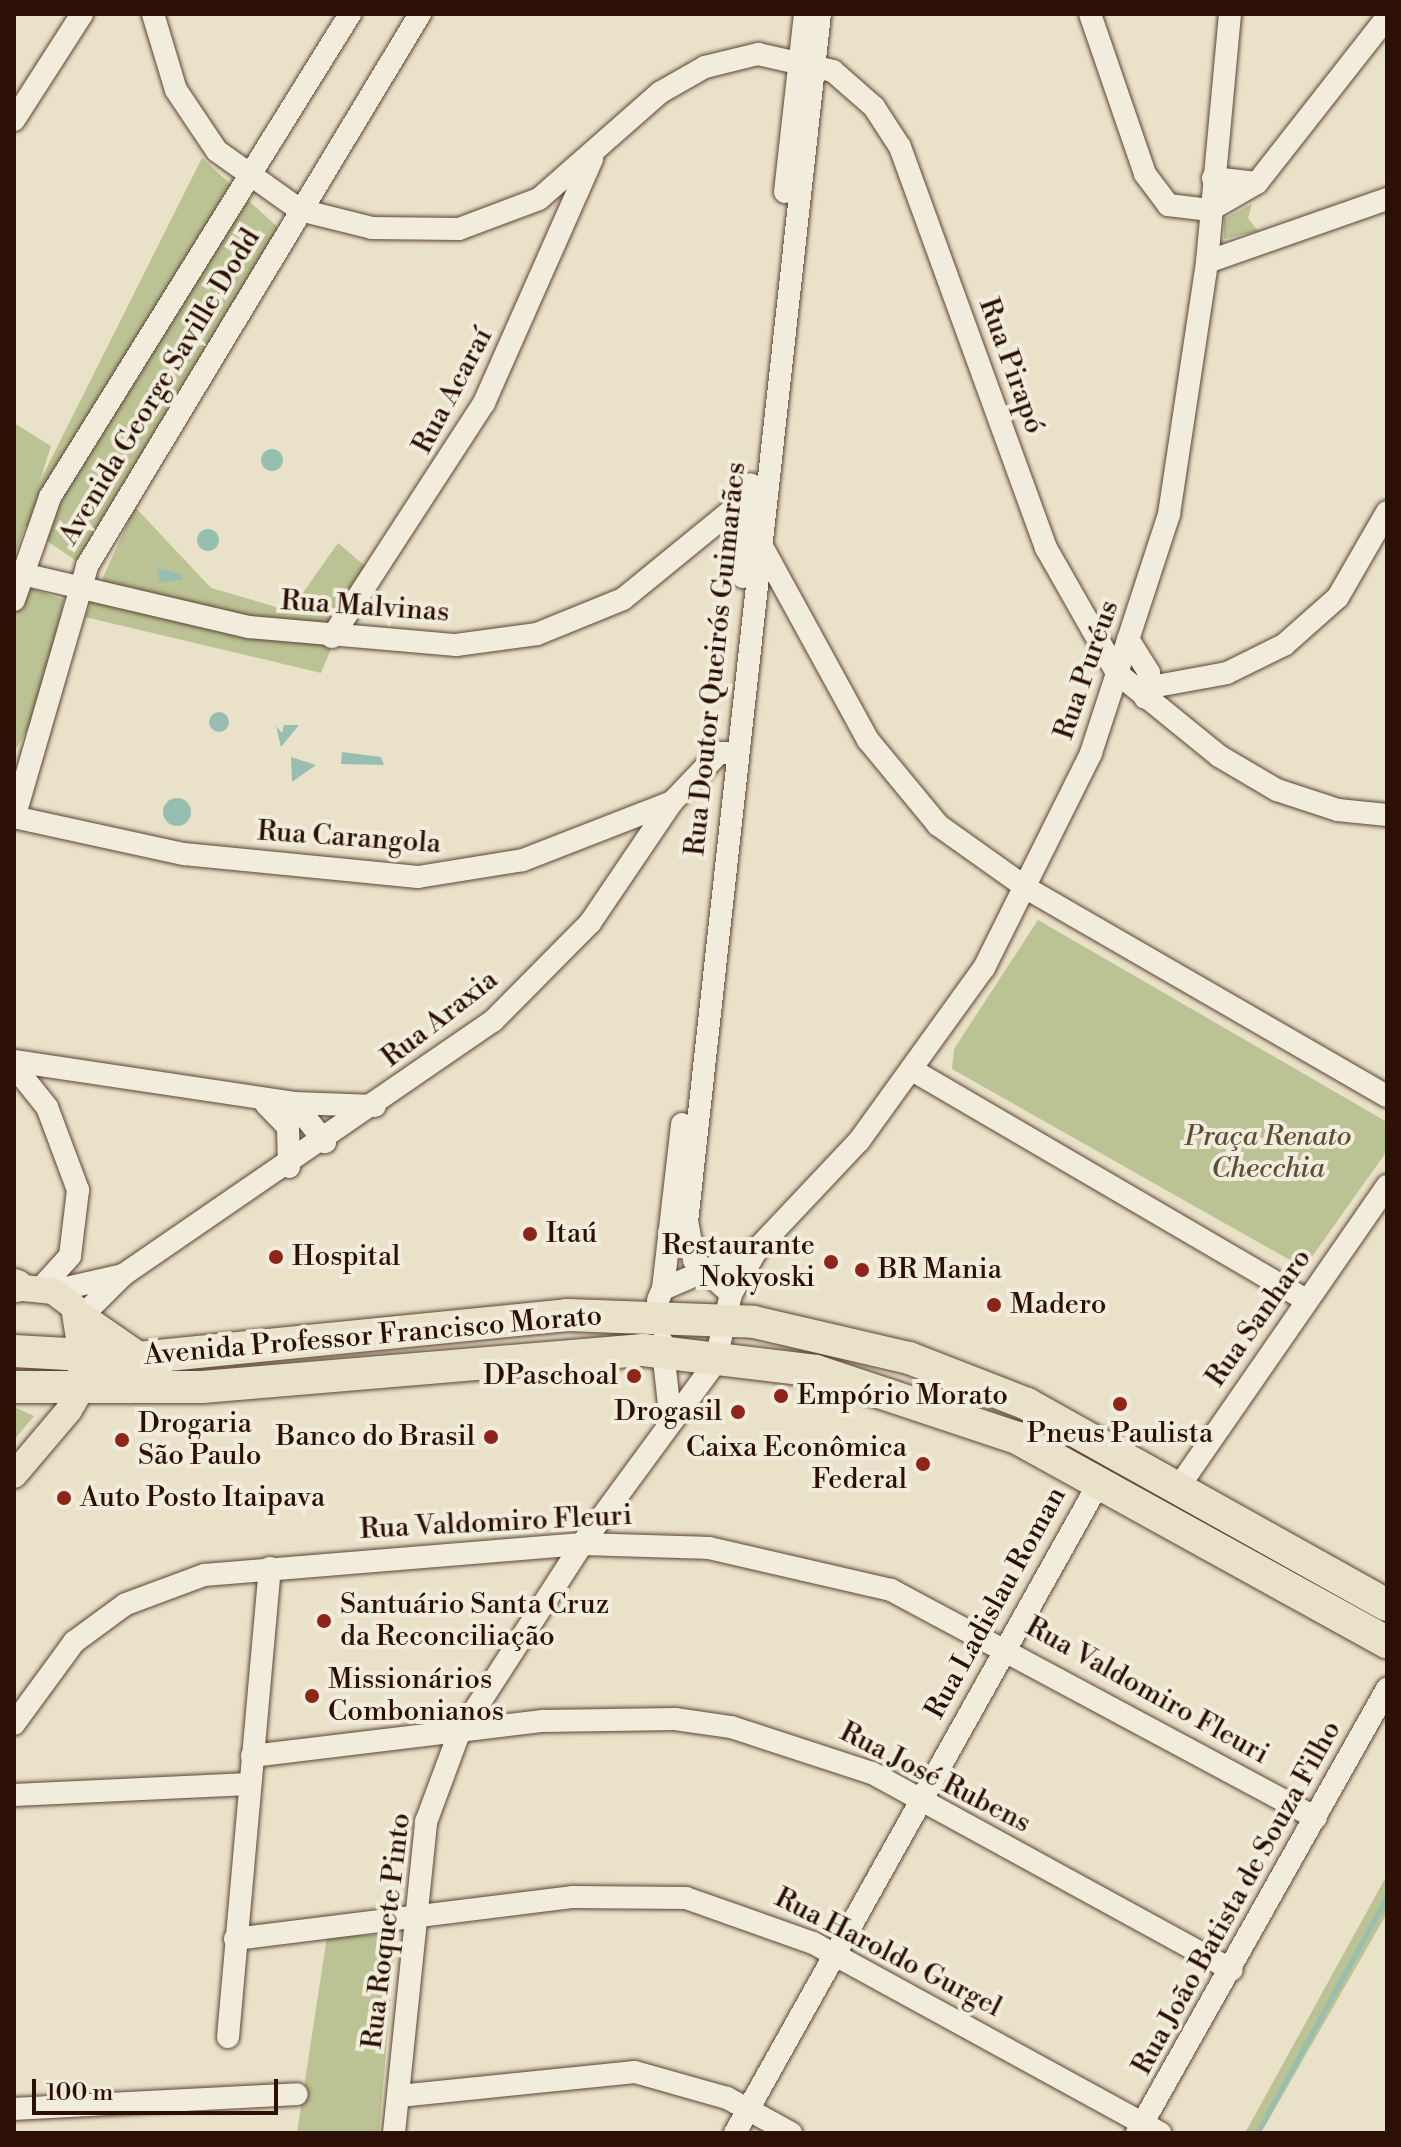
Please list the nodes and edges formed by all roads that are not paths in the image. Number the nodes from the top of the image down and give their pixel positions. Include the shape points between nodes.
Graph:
1 (82, 14) edge
2 (153, 14) edge
3 (350, 14) edge
4 (420, 14) edge
5 (805, 14) edge
6 (820, 14) edge
7 (1090, 14) edge
8 (1230, 14) edge
9 (1387, 17) edge
10 (808, 62) junction
11 (14, 120) edge
12 (594, 154) junction
13 (1213, 178) junction
14 (251, 179) junction
15 (1257, 183) junction
16 (1387, 199) edge
17 (300, 210) junction
18 (1210, 210) junction
19 (1207, 262) junction
20 (758, 489) junction
21 (1387, 512) edge
22 (755, 537) junction
23 (18, 574) edge
24 (78, 589) junction
25 (14, 600) edge
26 (747, 600) junction
27 (796, 601) junction
28 (332, 637) junction
29 (1128, 639) junction
30 (1117, 673) junction
31 (1148, 693) junction
32 (727, 753) junction
33 (717, 779) junction
34 (677, 797) junction
35 (1387, 815) edge
36 (14, 817) edge
37 (1028, 889) junction
38 (14, 1064) edge
39 (63, 1070) junction
40 (914, 1071) junction
41 (39, 1093) junction
42 (1387, 1096) edge
43 (294, 1103) junction
44 (266, 1104) junction
45 (375, 1106) junction
46 (325, 1142) junction
47 (289, 1167) junction
48 (1387, 1186) edge
49 (758, 1248) junction
50 (704, 1273) junction
51 (123, 1275) junction
52 (28, 1288) edge
53 (1307, 1301) junction
54 (659, 1302) junction
55 (730, 1306) junction
56 (80, 1318) junction
57 (664, 1350) junction
58 (14, 1351) edge
59 (719, 1355) junction
60 (82, 1357) junction
61 (138, 1358) junction
62 (14, 1387) edge
63 (80, 1391) junction
64 (671, 1423) junction
65 (18, 1468) edge
66 (1100, 1481) junction
67 (1180, 1485) junction
68 (582, 1544) junction
69 (270, 1568) junction
70 (1382, 1593) edge
71 (1387, 1642) edge
72 (1006, 1647) junction
73 (1387, 1689) edge
74 (14, 1724) edge
75 (458, 1736) junction
76 (252, 1756) junction
77 (249, 1784) junction
78 (14, 1795) edge
79 (921, 1799) junction
80 (1316, 1818) junction
81 (417, 1914) junction
82 (235, 1939) junction
83 (835, 1954) junction
84 (1232, 1970) junction
85 (228, 2037) dead end
86 (297, 2094) dead end
87 (399, 2096) junction
88 (14, 2109) edge
89 (749, 2110) junction
90 (1147, 2130) edge
91 (394, 2133) edge
92 (735, 2133) edge
93 (791, 2133) edge

1 - 11 street
2 - 14 street via 176,90 203,135
3 - 14 street, Avenida George Saville Dodd
4 - 17 street, Avenida George Saville Dodd
5 - 10 street, Rua Doutor Queirós Guimarães
6 - 10 street, Rua Doutor Queirós Guimarães
7 - 18 street via 1158,195 1175,210
8 - 13 street, Rua Puréus
9 - 15 street
10 - 12 street via 758,54 705,67 661,92
10 - 20 street, Rua Doutor Queirós Guimarães
10 - 30 street, Rua Pirapó via 854,86 900,147 1046,548
12 - 17 street via 539,199 459,229 372,228
12 - 28 street, Rua Acaraí via 484,403
13 - 15 street
13 - 18 street, Rua Puréus
14 - 17 street
14 - 23 street, Avenida George Saville Dodd via 50,497
15 - 18 street
16 - 19 street
17 - 24 street, Avenida George Saville Dodd
18 - 19 street, Rua Puréus
19 - 29 street, Rua Puréus via 1169,514
20 - 22 street, Rua Doutor Queirós Guimarães
20 - 28 street, Rua Malvinas via 634,591 581,620 456,645
21 - 31 street via 1338,597 1284,645 1227,673
22 - 26 street, Rua Doutor Queirós Guimarães
22 - 27 street
23 - 24 street, Rua Malvinas
23 - 25 street, Avenida George Saville Dodd
24 - 28 street, Rua Malvinas via 220,622
24 - 36 street, Avenida George Saville Dodd
26 - 27 street
26 - 32 street, Rua Doutor Queirós Guimarães
27 - 37 street via 831,678 894,773 938,825
29 - 30 street, Rua Puréus
29 - 31 street, Rua Pirapó
30 - 31 street, Rua Pirapó
30 - 37 street, Rua Puréus via 1091,753
31 - 35 street, Rua Pirapó via 1277,790 1338,810
32 - 33 street, Rua Doutor Queirós Guimarães
32 - 34 street, Rua Araxia
32 - 50 street, Rua Doutor Queirós Guimarães via 687,1222
33 - 34 street, Rua Carangola
33 - 54 street, Rua Doutor Queirós Guimarães
34 - 36 street, Rua Carangola via 523,860 418,877 184,854
34 - 45 street, Rua Araxia via 559,960 493,1021
37 - 40 street, Rua Puréus
37 - 42 street
38 - 39 street
38 - 41 street
39 - 41 street
39 - 44 street
40 - 49 street, Rua Puréus
40 - 53 street
41 - 52 street via 75,1172 80,1216 63,1269
43 - 44 street
43 - 45 street
43 - 46 street
44 - 47 street via 288,1127
45 - 46 street, Rua Araxia
46 - 47 street, Rua Araxia
47 - 51 street, Rua Araxia
48 - 53 street, Rua Sanharo
49 - 50 street, Rua Puréus
49 - 55 street, Rua Puréus
50 - 54 street, Rua Puréus
50 - 55 street
51 - 52 street, Rua Araxia
51 - 56 street, Rua Araxia
52 - 56 main road
53 - 67 street, Rua Sanharo
54 - 55 highway, Avenida Professor Francisco Morato
54 - 57 street
54 - 61 highway, Avenida Professor Francisco Morato
55 - 59 street, Rua Roquete Pinto
55 - 67 highway, Avenida Professor Francisco Morato via 966,1379
56 - 60 main road
56 - 61 highway
57 - 59 highway, Avenida Professor Francisco Morato
57 - 63 highway, Avenida Professor Francisco Morato
57 - 64 street
58 - 60 highway, Avenida Professor Francisco Morato
59 - 64 street, Rua Roquete Pinto
59 - 66 highway, Avenida Professor Francisco Morato via 906,1395 992,1427
60 - 61 highway, Avenida Professor Francisco Morato
60 - 63 main road
62 - 63 highway, Avenida Professor Francisco Morato
63 - 65 main road
64 - 68 street, Rua Roquete Pinto
66 - 71 highway, Avenida Professor Francisco Morato
66 - 72 street, Rua Ladislau Roman
67 - 70 highway, Avenida Professor Francisco Morato
68 - 69 street, Rua Valdomiro Fleuri
68 - 72 street, Rua Valdomiro Fleuri via 709,1548 791,1562 891,1590
68 - 75 street, Rua Roquete Pinto
69 - 74 street, Rua Valdomiro Fleuri via 204,1575 126,1604 56,1662
69 - 76 street
72 - 79 street, Rua Ladislau Roman
72 - 80 street, Rua Valdomiro Fleuri
73 - 80 street, Rua João Batista de Souza Filho
75 - 76 street, Rua José Rubens
75 - 79 street, Rua José Rubens via 556,1720 704,1722 830,1756
75 - 81 street, Rua Roquete Pinto via 426,1822
76 - 77 street
77 - 78 street
77 - 82 street
79 - 83 street, Rua Ladislau Roman
79 - 84 street, Rua José Rubens
80 - 84 street, Rua João Batista de Souza Filho
81 - 82 street, Rua Haroldo Gurgel
81 - 83 street, Rua Haroldo Gurgel via 573,1897 686,1898 740,1912
81 - 87 street, Rua Roquete Pinto
82 - 85 street
83 - 89 street, Rua Ladislau Roman
83 - 90 street, Rua Haroldo Gurgel
84 - 90 street, Rua João Batista de Souza Filho
86 - 88 street
87 - 89 street via 635,2072 680,2080
87 - 91 street, Rua Roquete Pinto
89 - 92 street, Rua Ladislau Roman
89 - 93 street

